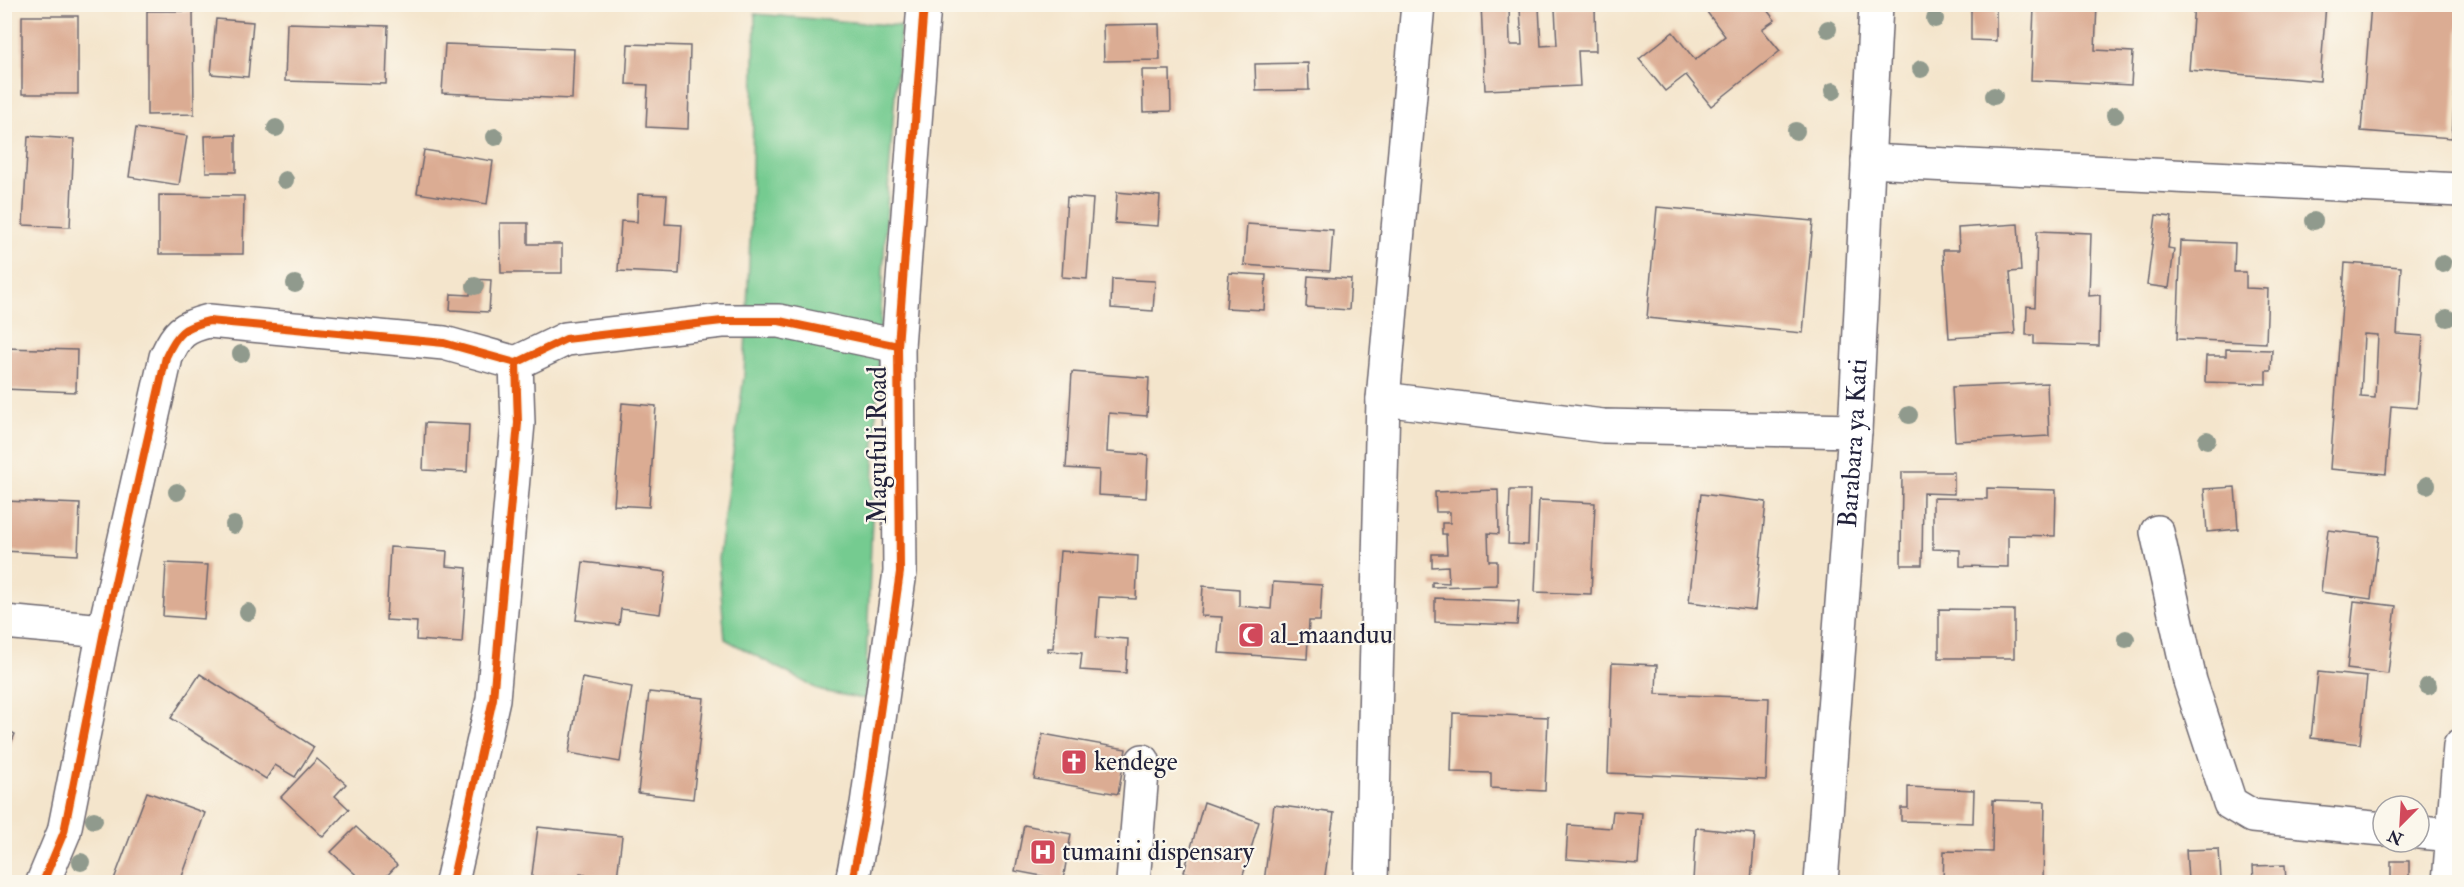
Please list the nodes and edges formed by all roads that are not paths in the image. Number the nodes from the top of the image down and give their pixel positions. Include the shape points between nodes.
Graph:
1 (1418, 4) edge
2 (1876, 4) edge
3 (918, 5) edge
4 (1868, 161) junction
5 (2460, 190) edge
6 (898, 346) junction
7 (516, 363) junction
8 (1383, 399) junction
9 (1855, 431) junction
10 (2157, 532) dead end
11 (4, 622) edge
12 (104, 632) junction
13 (2460, 746) edge
14 (1143, 762) dead end
15 (2371, 828) edge
16 (2431, 833) edge
17 (2453, 835) junction
18 (43, 882) edge
19 (452, 882) edge
20 (852, 882) edge
21 (1133, 882) edge
22 (1371, 882) edge
23 (1821, 882) edge
24 (2450, 882) edge

1 - 8 street
2 - 4 street, Barabara ya Kati
3 - 6 street, Magufuli Road
4 - 5 street
4 - 9 street, Barabara ya Kati
6 - 7 street via 779,321 722,321 566,339
6 - 20 street, Magufuli Road via 900,572
7 - 12 street via 444,343 208,321 189,326 175,338 166,357
7 - 19 street via 518,423 493,699
8 - 9 street via 1603,426
8 - 22 street
9 - 23 street, Barabara ya Kati
10 - 15 street via 2190,681 2230,802 2252,816
11 - 12 street
12 - 18 street via 64,832
13 - 17 street
14 - 21 street
16 - 17 street
17 - 24 street

